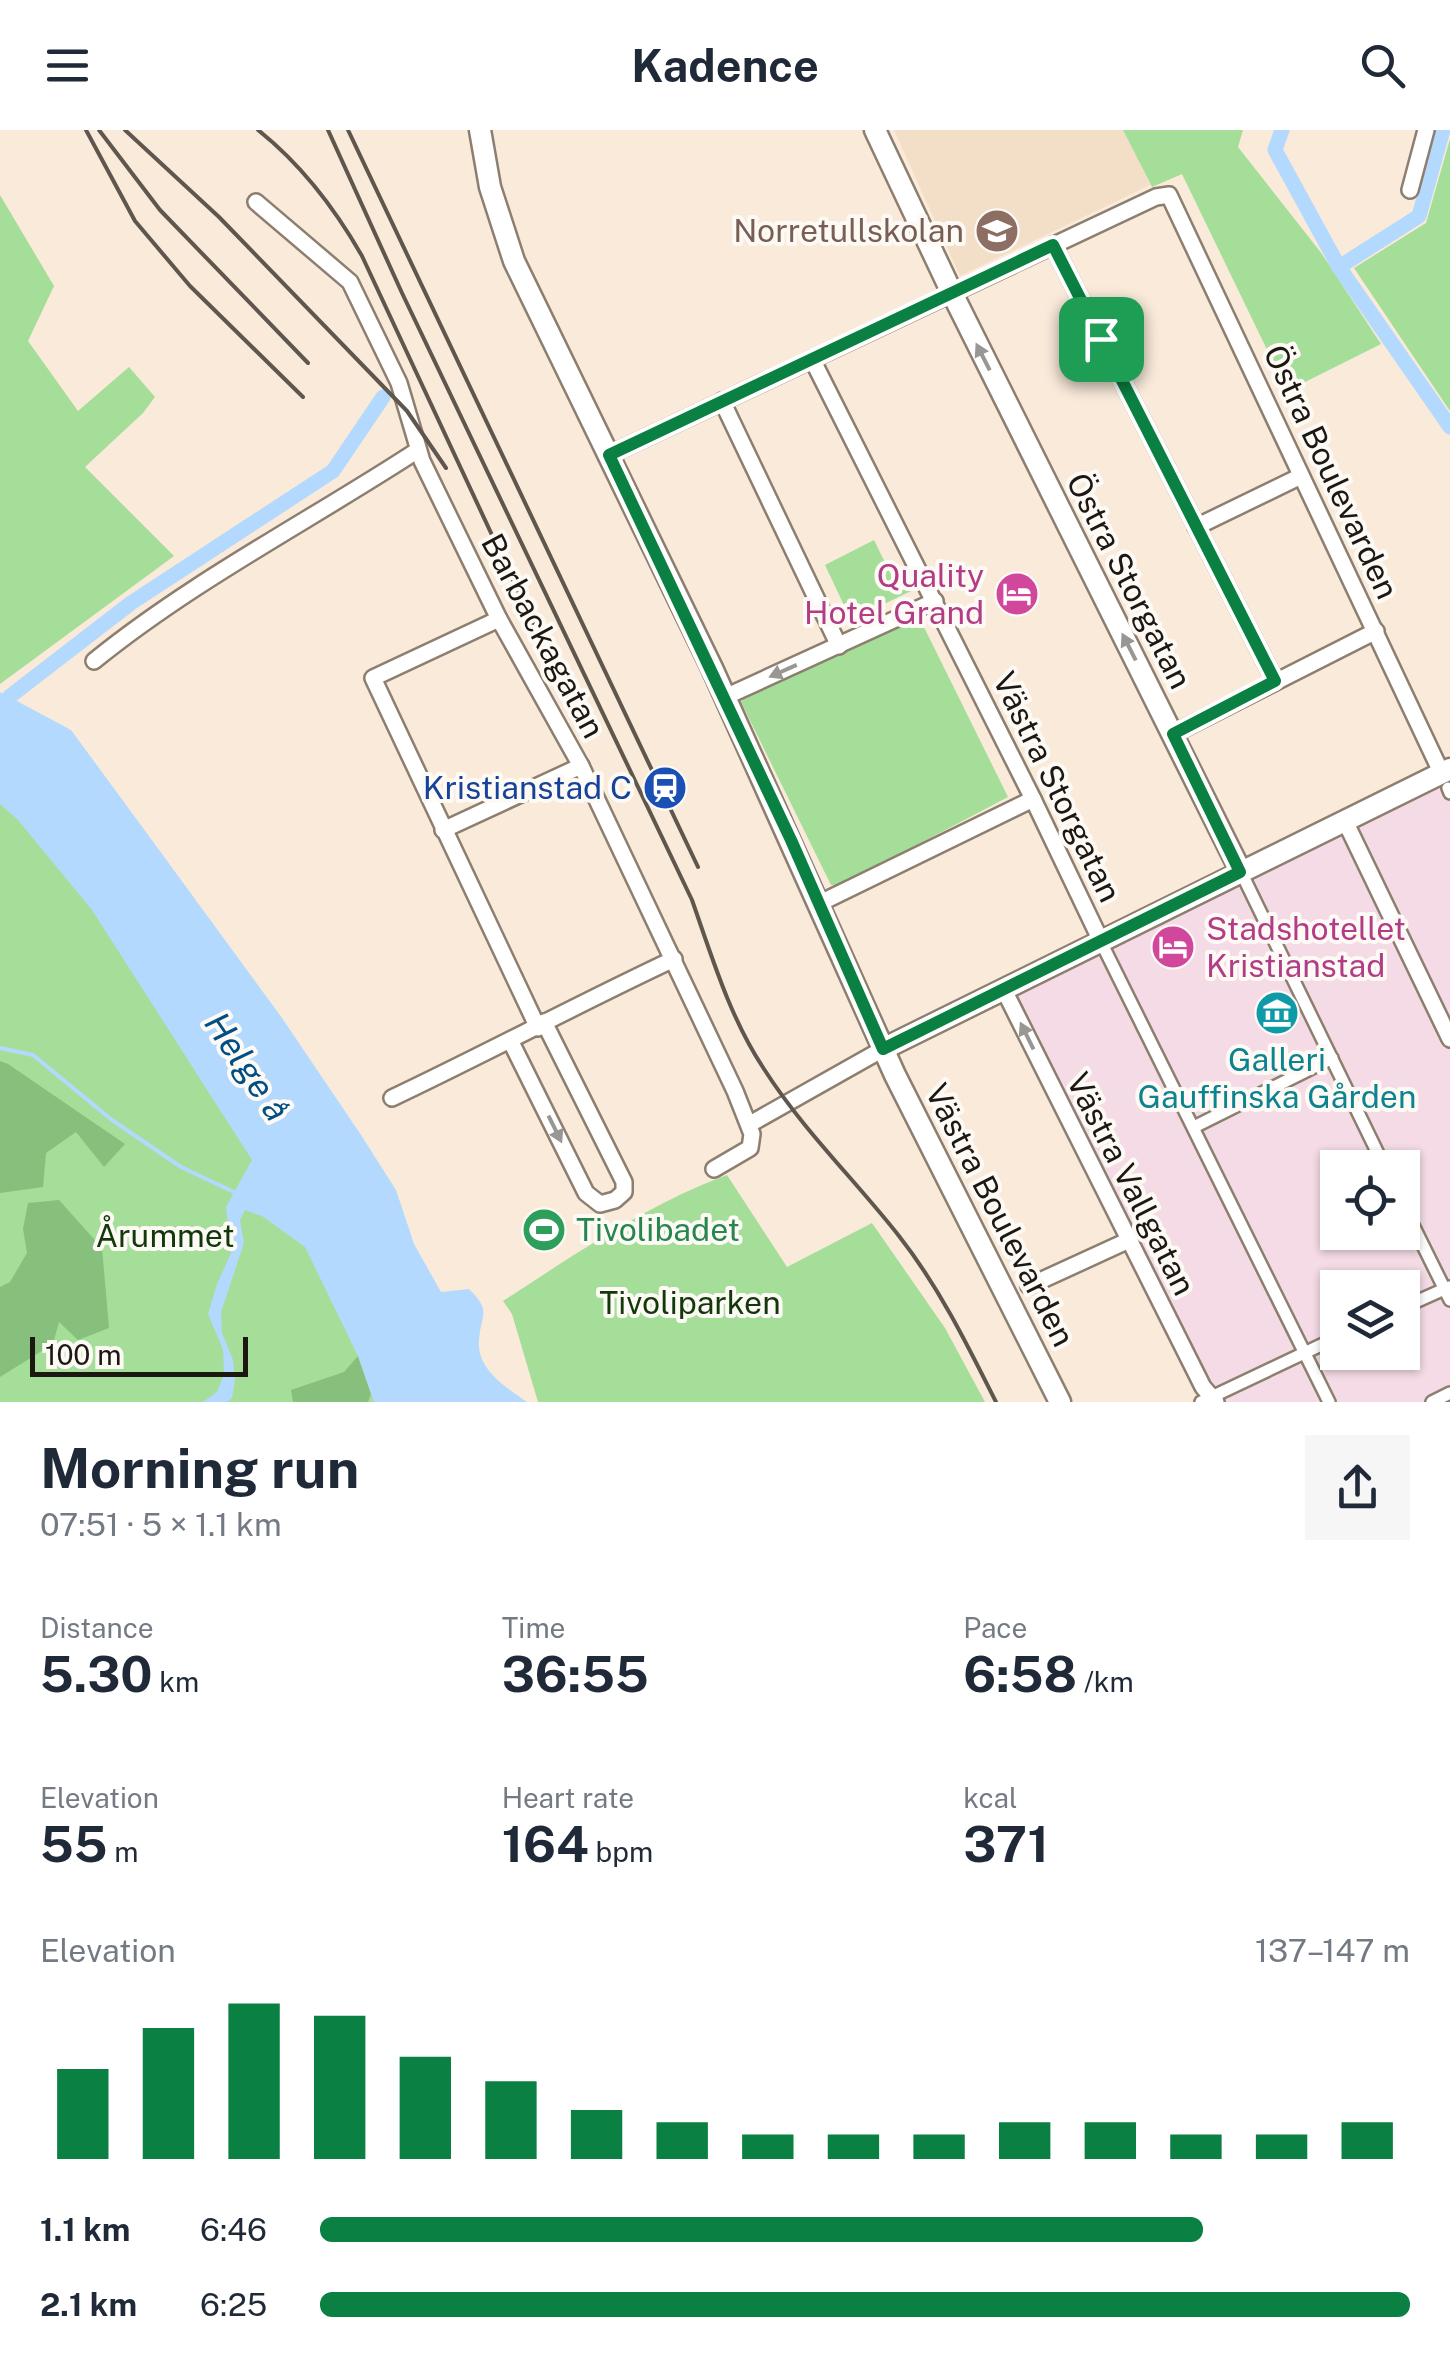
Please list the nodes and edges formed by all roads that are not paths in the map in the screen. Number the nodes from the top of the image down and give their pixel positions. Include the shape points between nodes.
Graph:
1 (480, 130) edge
2 (875, 130) edge
3 (1426, 130) edge
4 (1410, 190) dead end
5 (256, 202) dead end
6 (1053, 245) junction
7 (950, 291) junction
8 (812, 360) junction
9 (722, 401) junction
10 (418, 450) junction
11 (609, 455) junction
12 (1302, 476) junction
13 (1196, 527) junction
14 (935, 601) junction
15 (499, 619) junction
16 (1376, 631) junction
17 (839, 646) junction
18 (94, 661) dead end
19 (1275, 681) junction
20 (725, 697) junction
21 (1173, 734) junction
22 (581, 766) junction
23 (1447, 781) edge
24 (1034, 799) junction
25 (1345, 821) junction
26 (442, 830) junction
27 (1240, 872) junction
28 (818, 904) junction
29 (1100, 940) junction
30 (674, 959) junction
31 (1003, 988) junction
32 (541, 1025) junction
33 (1450, 1039) edge
34 (512, 1042) junction
35 (883, 1049) junction
36 (1332, 1058) junction
37 (392, 1098) dead end
38 (750, 1124) junction
39 (1194, 1127) junction
40 (1376, 1150) edge
41 (714, 1169) dead end
42 (1420, 1238) edge
43 (1127, 1241) junction
44 (1029, 1286) dead end
45 (1448, 1292) edge
46 (1420, 1302) edge
47 (1320, 1345) edge
48 (1305, 1352) junction
49 (1450, 1393) edge
50 (1210, 1400) edge
51 (1060, 1402) edge
52 (1329, 1402) edge
53 (1432, 1402) edge

1 - 11 street, Västra Boulevarden via 514,262
2 - 7 street, Östra Storgatan
3 - 4 street
5 - 10 street, Barbackagatan via 350,282 399,383
6 - 7 street
6 - 12 street, Östra Boulevarden via 1168,195
6 - 13 street
7 - 8 street
21 -> 7 street, Östra Storgatan
8 - 9 street
8 - 14 street, Västra Storgatan
9 - 11 street
9 - 17 street
10 - 15 street, Barbackagatan
10 - 18 street via 254,550
11 - 20 street, Västra Boulevarden
12 - 13 street
12 - 16 street, Östra Boulevarden
13 - 19 street
14 - 17 street
14 - 24 street, Västra Storgatan
15 - 22 street, Barbackagatan
15 - 26 street via 373,678
16 - 19 street
16 - 23 street, Östra Boulevarden
17 -> 20 street
19 - 21 street
20 - 28 street, Västra Boulevarden
21 - 27 street, Östra Storgatan
22 - 26 street
22 - 30 street, Barbackagatan
23 - 25 street
24 - 28 street
24 - 29 street, Västra Storgatan
25 - 27 street
25 - 33 street
26 - 32 street
27 - 29 street
27 - 36 street, Östra Storgatan
28 - 35 street, Västra Boulevarden
29 - 31 street
29 - 39 street, Västra Storgatan
30 - 32 street
30 - 38 street, Barbackagatan
31 - 35 street
43 -> 31 street, Västra Vallgatan
32 - 34 street
34 -> 32 street via 586,1193 600,1204 615,1200 624,1182
34 - 37 street
35 - 38 street
35 - 51 street, Västra Boulevarden
36 - 39 street
36 - 40 street, Östra Storgatan
38 - 41 street via 750,1148
39 - 48 street, Västra Storgatan
42 - 45 street
43 - 44 street
43 - 50 street, Västra Vallgatan
45 - 46 street
47 - 48 street
48 - 50 street
48 - 52 street, Västra Storgatan
49 - 53 street

